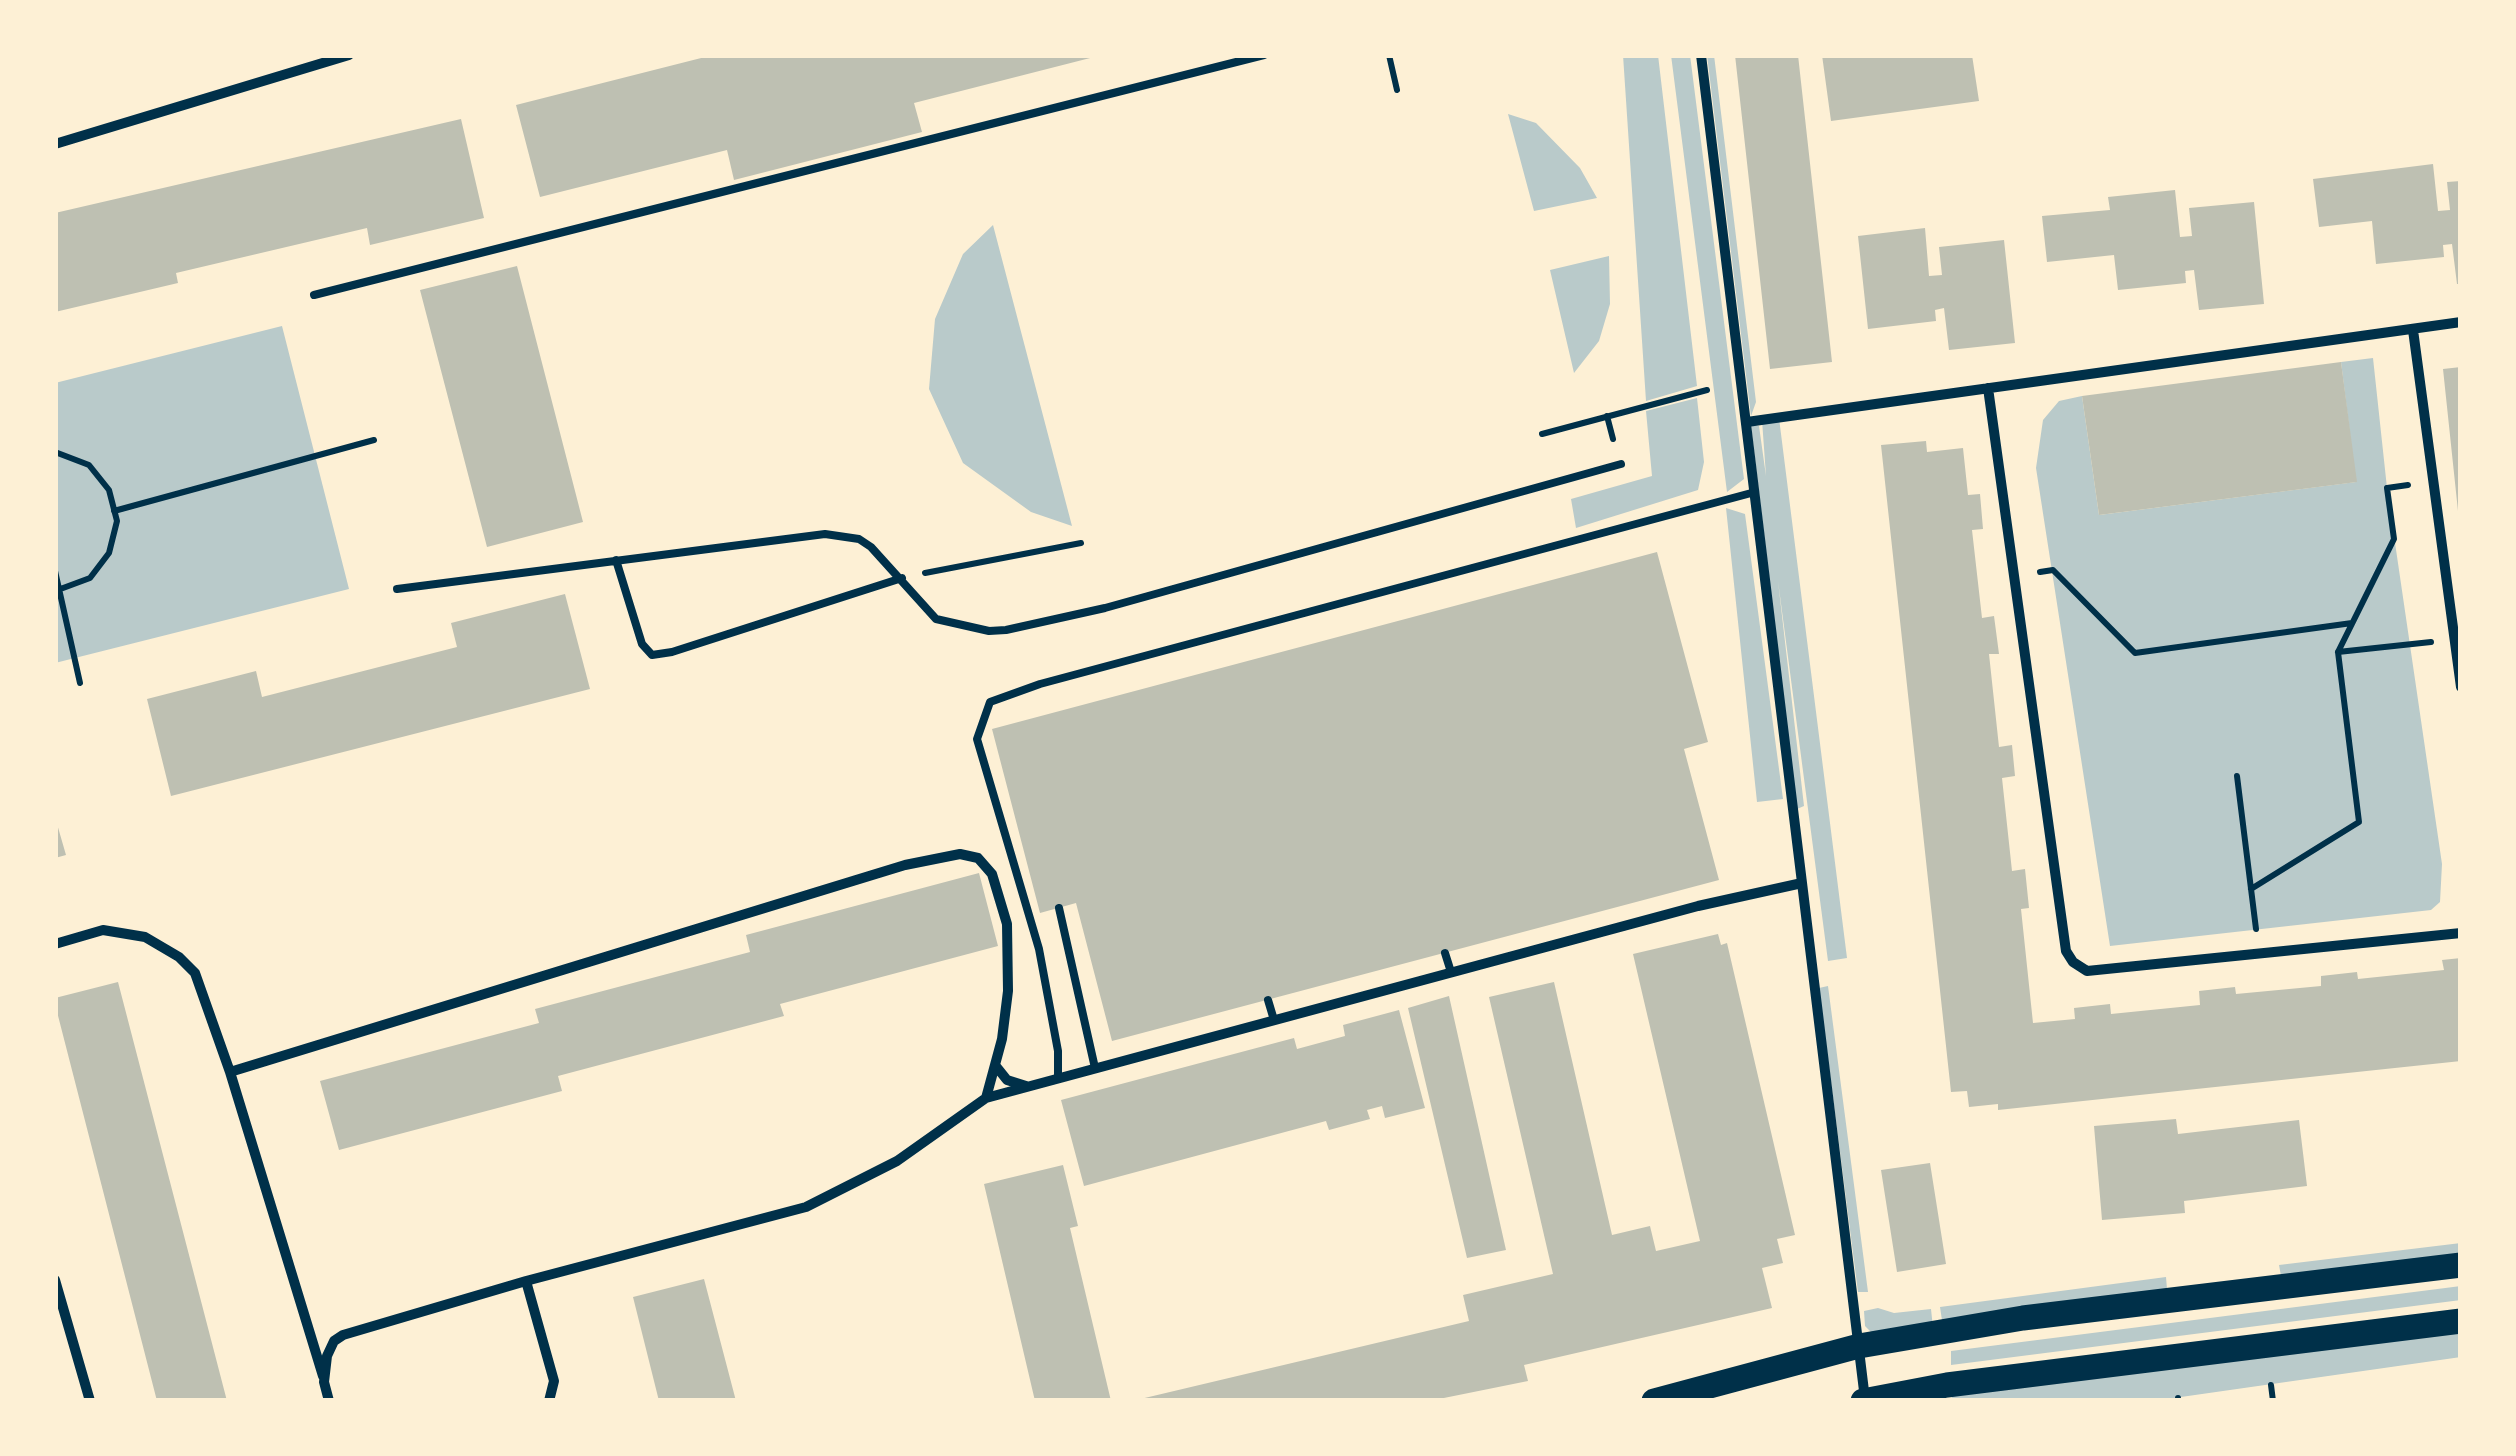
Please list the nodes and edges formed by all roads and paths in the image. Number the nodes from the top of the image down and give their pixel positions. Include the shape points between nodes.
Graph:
1 (349, 55) edge
2 (1264, 55) edge
3 (1389, 55) edge
4 (1701, 55) edge
5 (1396, 90) dead end
6 (55, 144) edge
7 (314, 294) dead end
8 (2461, 322) edge
9 (2413, 330) junction
10 (1988, 388) junction
11 (1706, 390) dead end
12 (1747, 422) junction
13 (1542, 434) dead end
14 (374, 440) dead end
15 (55, 452) edge
16 (1620, 464) dead end
17 (2433, 478) junction
18 (1755, 492) junction
19 (114, 511) junction
20 (1081, 543) dead end
21 (616, 560) junction
22 (55, 571) edge
23 (2014, 574) junction
24 (902, 578) junction
25 (398, 589) dead end
26 (58, 591) edge
27 (2352, 623) junction
28 (2454, 638) junction
29 (2338, 652) junction
30 (80, 683) dead end
31 (2461, 687) edge
32 (2238, 776) dead end
33 (1802, 883) junction
34 (2251, 889) junction
35 (1058, 908) dead end
36 (2461, 934) edge
37 (55, 944) edge
38 (1445, 953) dead end
39 (2259, 953) junction
40 (1451, 972) junction
41 (1268, 1000) dead end
42 (1274, 1020) junction
43 (995, 1066) junction
44 (1095, 1068) junction
45 (230, 1072) junction
46 (1058, 1078) junction
47 (1028, 1086) junction
48 (986, 1098) junction
49 (2461, 1265) edge
50 (55, 1280) edge
51 (526, 1281) junction
52 (2461, 1321) edge
53 (1858, 1346) junction
54 (324, 1382) junction
55 (2270, 1385) dead end
56 (90, 1401) edge
57 (330, 1401) edge
58 (549, 1401) edge
59 (1654, 1401) edge
60 (1864, 1401) edge
61 (2272, 1401) edge

1 - 6 street
2 - 7 lane
3 - 5 path
4 - 12 street
8 - 9 street
9 - 10 street
9 - 17 street
10 - 12 street
10 - 23 street
11 - 13 path
12 - 18 street
14 - 19 path
15 - 19 path via 89,466 109,490
16 - 24 lane via 1024,628 989,632 936,619
17 - 27 path via 2387,488 2394,539
17 - 28 street
18 - 33 street
18 - 46 lane via 990,702 977,739 1039,949
19 - 26 path via 110,553 90,578
20 - 24 path
21 - 24 lane via 825,534 860,539
21 - 24 lane via 642,644 652,655
21 - 25 lane
22 - 26 path
23 - 27 path via 2053,570 2134,653
23 - 39 street via 2066,951 2073,962 2087,971
26 - 30 path
27 - 29 path
28 - 29 path
28 - 31 street
29 - 34 path via 2359,822
32 - 34 path
33 - 40 street
33 - 53 street
34 - 39 path
35 - 44 lane
36 - 39 street
37 - 45 street via 103,930 144,937 180,957 200,985
38 - 40 lane
40 - 42 street
41 - 42 lane
42 - 44 street
43 - 45 street via 1008,991 1006,924 992,874 978,858 960,854 905,864
43 - 47 street via 1007,1080
43 - 48 street
44 - 46 street
45 - 54 street
46 - 47 street
47 - 48 street
48 - 51 street via 897,1161 806,1208
49 - 53 main road via 2024,1318
50 - 56 street
51 - 54 street via 343,1335 327,1356
51 - 58 street via 554,1381
52 - 60 main road
53 - 59 main road
53 - 60 street
54 - 57 street
55 - 61 path

